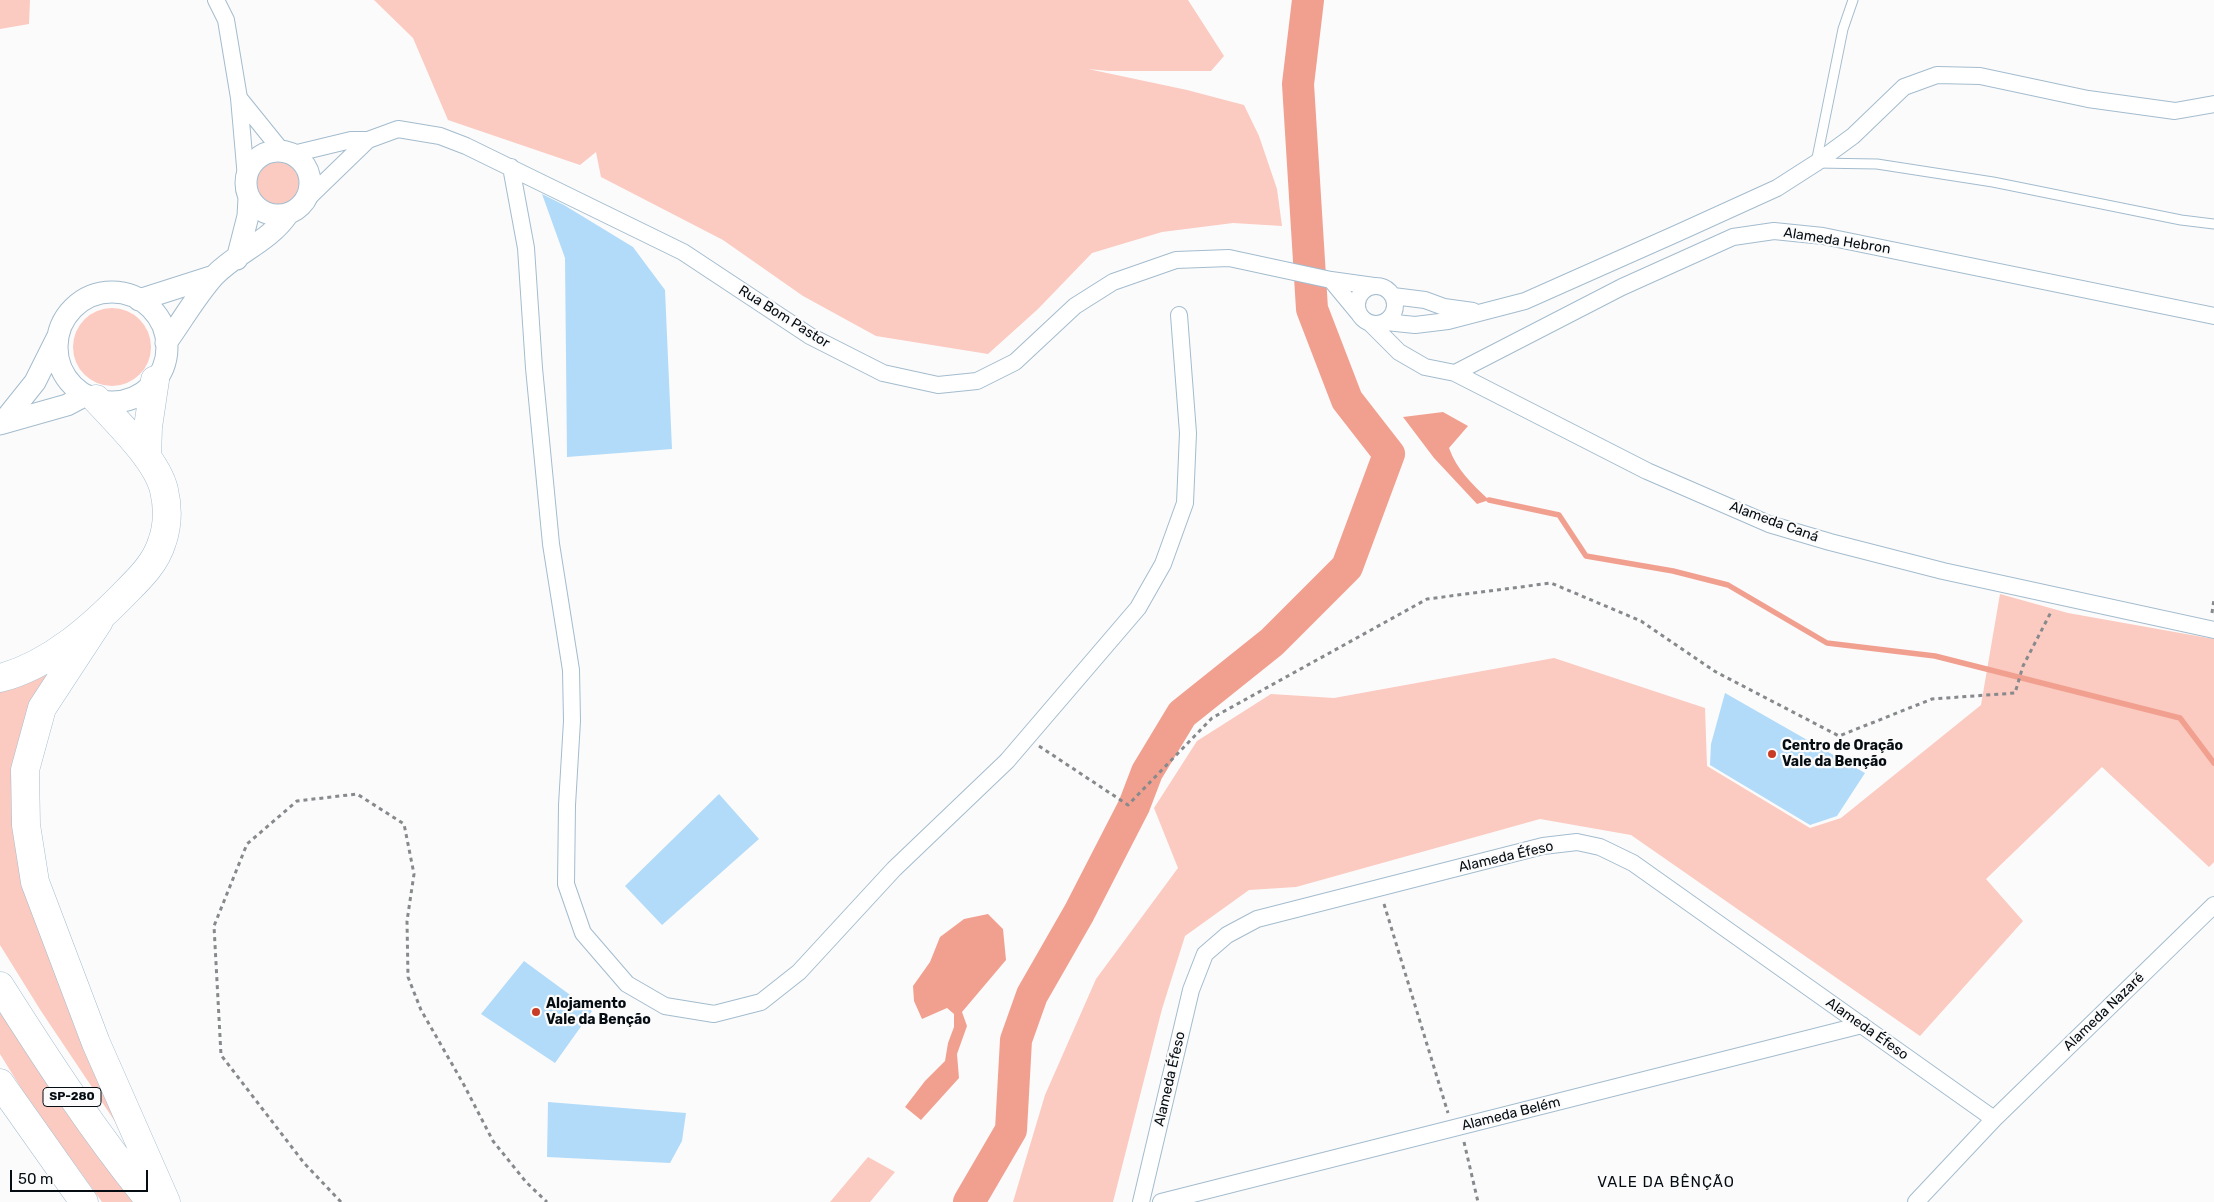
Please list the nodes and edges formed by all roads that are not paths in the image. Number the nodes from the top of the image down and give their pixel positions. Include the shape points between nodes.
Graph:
1 (216, 0) edge
2 (1853, 0) edge
3 (239, 98) junction
4 (2214, 104) edge
5 (368, 140) junction
6 (287, 152) junction
7 (1816, 163) junction
8 (511, 168) junction
9 (248, 188) junction
10 (306, 200) junction
11 (288, 214) junction
12 (2214, 224) edge
13 (237, 258) junction
14 (214, 276) junction
15 (1323, 278) junction
16 (1374, 286) junction
17 (1393, 296) junction
18 (139, 300) junction
19 (1482, 313) junction
20 (1179, 315) dead end
21 (2214, 316) edge
22 (1372, 320) junction
23 (57, 338) junction
24 (166, 343) junction
25 (1455, 373) junction
26 (155, 380) junction
27 (91, 397) junction
28 (1, 423) edge
29 (147, 457) junction
30 (98, 621) junction
31 (2214, 630) edge
32 (0, 678) edge
33 (2214, 905) edge
34 (0, 986) edge
35 (1862, 1025) junction
36 (0, 1083) edge
37 (1994, 1119) junction
38 (84, 1202) edge
39 (152, 1202) edge
40 (166, 1202) edge
41 (1141, 1202) edge
42 (1161, 1202) edge
43 (1916, 1202) edge

1 - 3 street via 226,20
2 - 7 lane via 1843,29
3 - 6 street
3 - 9 street
4 - 7 street via 2175,111 2088,99 1980,76 1937,75 1904,87 1853,136
5 - 6 street, Rua Bom Pastor
5 - 8 street, Rua Bom Pastor via 398,129 440,136
5 - 10 street, Rua Bom Pastor
6 - 9 street via 268,152 257,158 248,169
6 - 10 street via 304,162 310,174
7 - 12 lane via 1877,164 1993,182
7 - 19 street via 1777,188 1526,301
8 - 15 street, Rua Bom Pastor via 683,252 810,336 883,373 938,385 977,381 1015,362 1075,306 1113,282 1176,260 1229,258
8 - 20 street via 526,248 551,544 572,670 566,884 583,933 627,984 665,1006 714,1014 761,1002 799,972 894,869 1007,761 1138,608 1163,564 1185,503 1188,433
9 - 11 street via 256,207 266,213
9 - 13 street via 248,216
10 - 11 street
11 - 13 street via 267,237
13 - 14 street
14 - 18 street
14 - 24 street
15 - 16 street
15 - 22 street
16 - 17 street via 1382,287
16 - 22 street via 1361,294 1358,300
17 - 19 street
17 - 22 street via 1395,311
18 - 23 street via 114,292 88,297 68,313
18 - 24 street via 158,318
19 - 22 street via 1432,324
21 - 25 street, Alameda Hebron via 1823,236 1774,231 1733,237 1630,283
22 - 25 street, Alameda Caná via 1399,352 1425,367
23 - 27 street via 59,364 65,376 73,386
23 - 28 street via 35,382
24 - 26 street via 166,356
25 - 31 street, Alameda Caná via 1648,471 1769,524 1830,542 2059,597
26 - 27 street via 135,396 109,401
26 - 29 highway
27 - 28 street
27 - 29 highway
29 - 30 highway via 164,488 167,519 162,544 147,570
30 - 32 highway via 48,657
30 - 40 highway via 42,708 25,770 26,824 35,882 96,1043
33 - 37 street, Alameda Nazaré
34 - 39 highway, SP-280 via 57,1075
35 - 37 street, Alameda Éfeso
35 - 41 street, Alameda Éfeso via 1633,863 1600,847 1577,842 1543,846 1256,919 1227,935 1205,954 1191,990
35 - 42 street, Alameda Belém
36 - 38 highway
37 - 43 street, Alameda Nazaré

